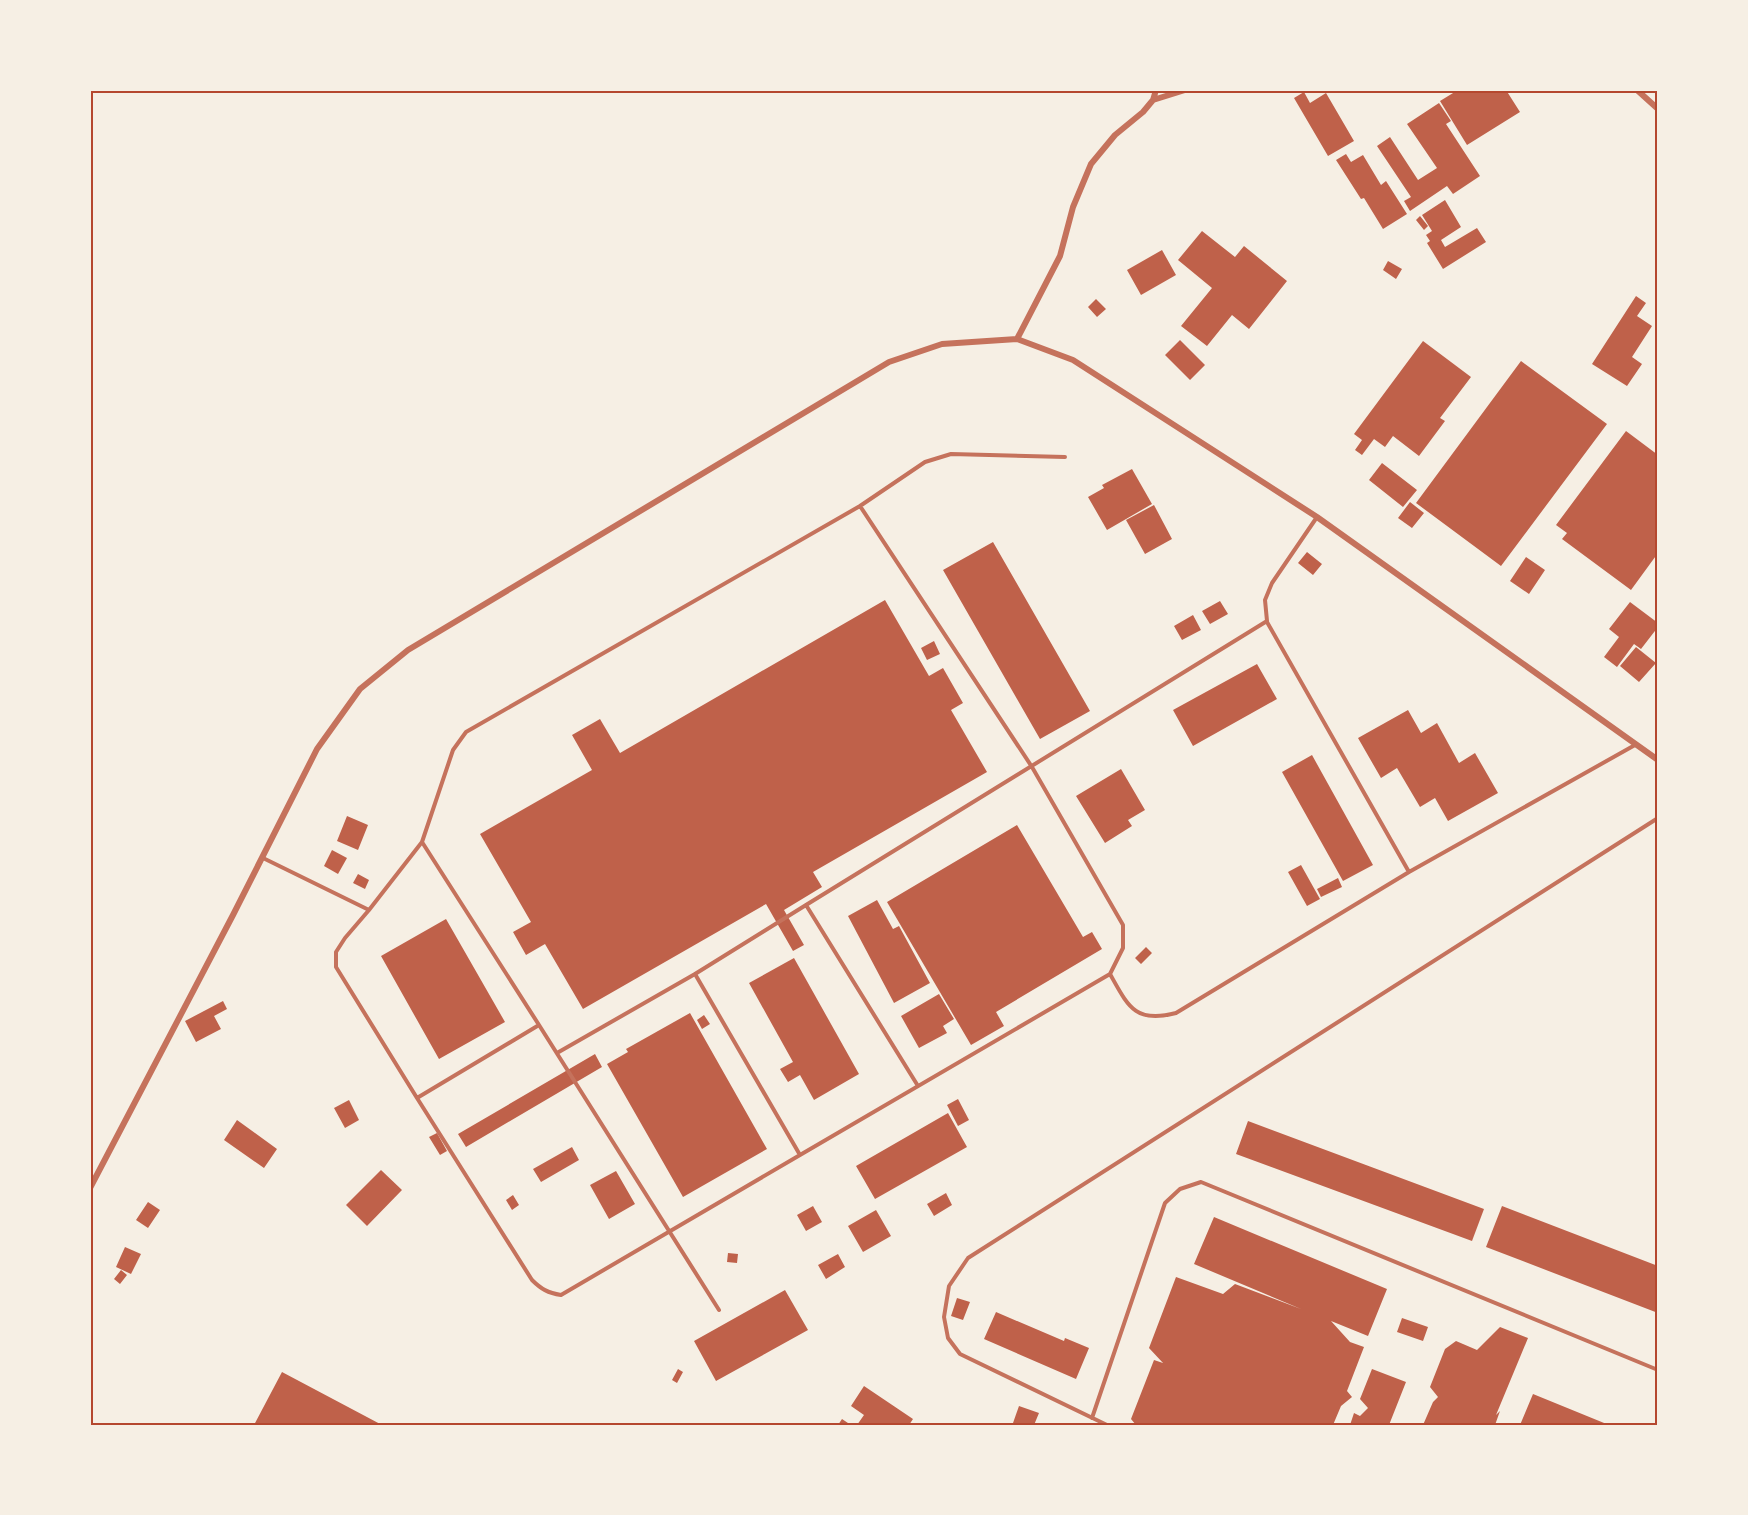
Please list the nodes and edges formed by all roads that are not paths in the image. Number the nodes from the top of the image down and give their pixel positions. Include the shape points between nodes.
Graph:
1 (1156, 90) edge
2 (1185, 90) edge
3 (1637, 90) edge
4 (1153, 100) junction
5 (1658, 109) edge
6 (1017, 339) junction
7 (1065, 457) dead end
8 (860, 506) junction
9 (1317, 518) junction
10 (1267, 621) junction
11 (1636, 745) junction
12 (1658, 760) edge
13 (1032, 767) junction
14 (1658, 818) edge
15 (422, 842) junction
16 (262, 857) junction
17 (1409, 872) junction
18 (806, 905) junction
19 (369, 910) junction
20 (696, 974) junction
21 (1110, 974) junction
22 (539, 1024) junction
23 (557, 1053) junction
24 (918, 1086) junction
25 (417, 1098) junction
26 (800, 1155) junction
27 (90, 1188) edge
28 (670, 1232) junction
29 (718, 1310) dead end
30 (1658, 1370) edge
31 (1092, 1418) junction
32 (1107, 1425) edge

1 - 4 street
2 - 4 street
3 - 5 street
4 - 6 street via 1114,135 1091,164 1072,207 1060,255
6 - 9 street via 1073,360
6 - 16 street via 942,344 889,362 408,650 360,689 317,749
7 - 8 lane via 951,454 925,462
8 - 13 lane
8 - 15 lane via 466,732 453,750
9 - 10 lane via 1272,583 1264,600
9 - 11 street
10 - 13 lane
10 - 17 lane
11 - 12 street
11 - 17 lane
13 - 18 lane
13 - 21 lane via 1124,925 1123,948
14 - 31 lane via 968,1258 949,1286 944,1317 948,1338 960,1354
15 - 19 lane
15 - 22 lane
16 - 19 lane
16 - 27 street
17 - 21 lane via 1176,1013 1144,1016 1127,1005
18 - 20 lane
18 - 24 lane
19 - 25 lane via 336,952 336,967
20 - 23 lane
20 - 26 lane
21 - 24 lane
22 - 23 lane
22 - 25 lane
23 - 28 lane
24 - 26 lane
25 - 28 lane via 541,1289 561,1294
26 - 28 lane
28 - 29 lane
30 - 31 lane via 1201,1182 1180,1189 1165,1203
31 - 32 lane

